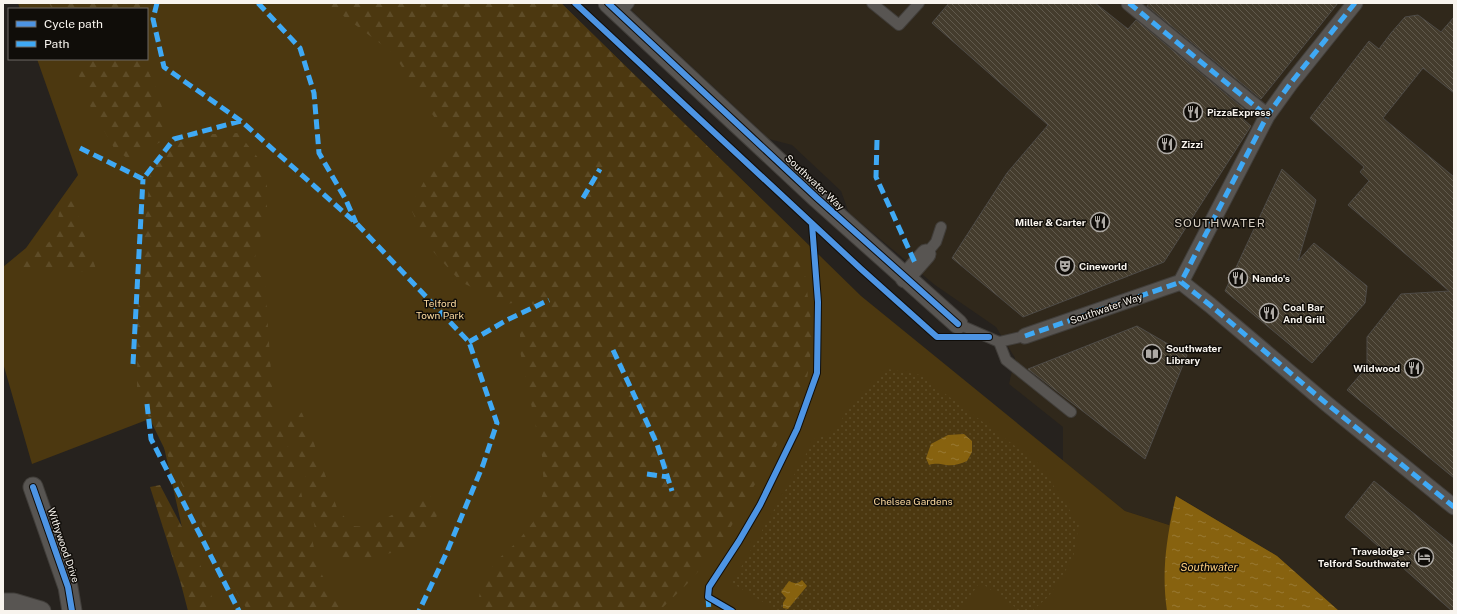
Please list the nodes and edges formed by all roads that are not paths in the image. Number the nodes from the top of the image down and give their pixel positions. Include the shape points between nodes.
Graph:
1 (872, 3) edge
2 (919, 3) edge
3 (1129, 3) edge
4 (1355, 3) edge
5 (619, 7) edge
6 (1267, 116) junction
7 (941, 227) dead end
8 (926, 254) joint
9 (905, 278) junction
10 (1181, 282) junction
11 (958, 324) joint
12 (1025, 336) joint
13 (999, 342) junction
14 (1071, 412) dead end
15 (33, 487) dead end
16 (1454, 507) edge
17 (3, 603) edge
18 (41, 611) edge
19 (72, 611) edge

1 - 2 lane via 899,24
3 - 6 street
4 - 6 street
5 - 9 street, Southwater Way via 817,198
6 - 10 street
7 - 8 lane via 936,242
8 - 9 street
9 - 11 street, Southwater Way
10 - 12 street, Southwater Way
10 - 16 street
11 - 13 lane, Southwater Way
12 - 13 lane, Southwater Way
13 - 14 lane via 1006,360
15 - 19 street, Withywood Drive via 68,587
17 - 18 street via 14,603

